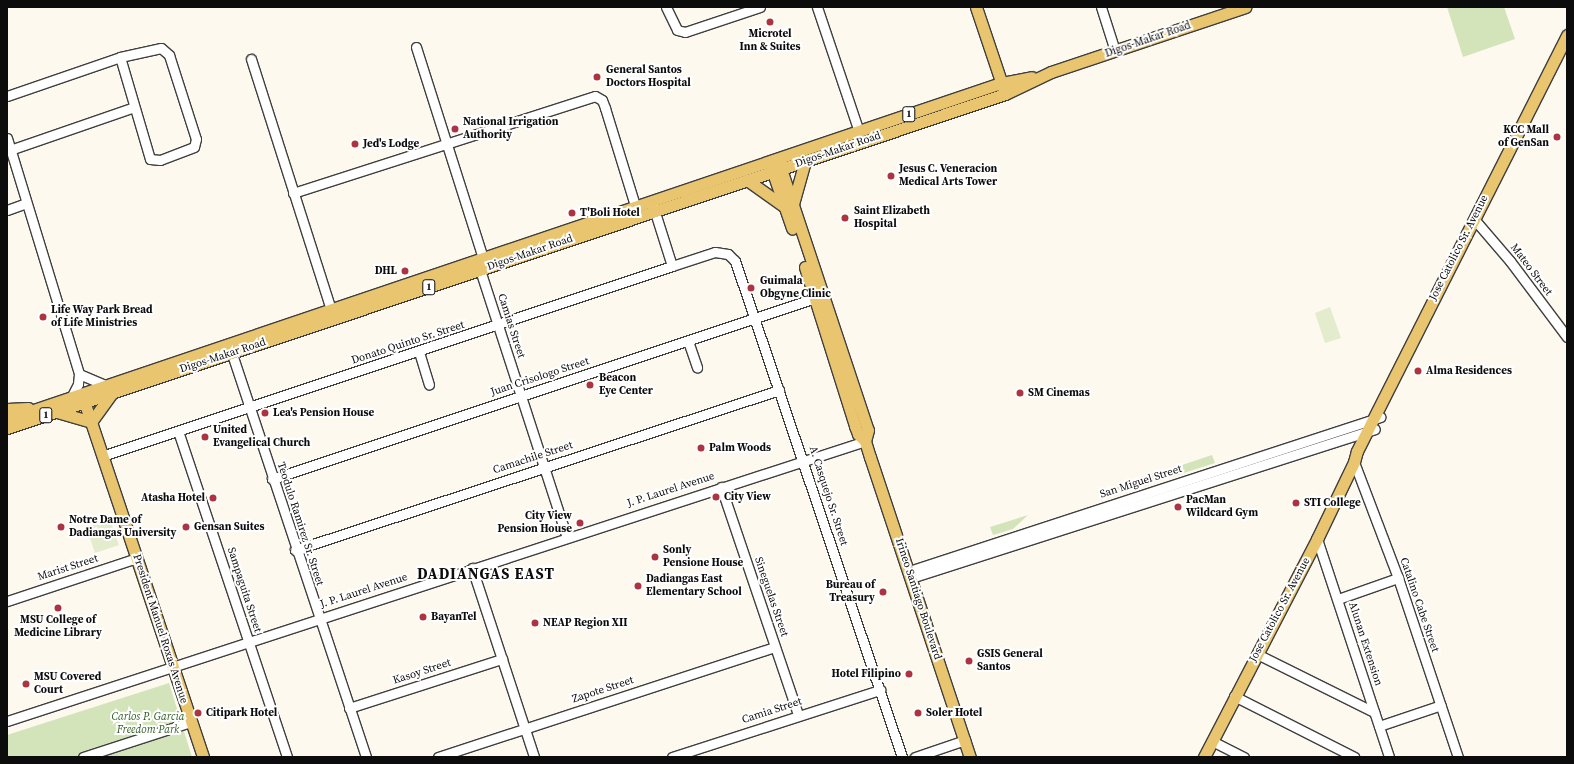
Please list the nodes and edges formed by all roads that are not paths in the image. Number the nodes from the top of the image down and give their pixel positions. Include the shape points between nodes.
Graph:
1 (666, 7) edge
2 (760, 7) edge
3 (817, 7) edge
4 (976, 7) edge
5 (1101, 7) edge
6 (1245, 7) edge
7 (742, 10) edge
8 (1567, 35) edge
9 (416, 47) dead end
10 (1567, 50) edge
11 (1115, 51) junction
12 (120, 57) junction
13 (252, 60) dead end
14 (1003, 89) junction
15 (7, 96) edge
16 (134, 106) junction
17 (859, 132) junction
18 (7, 138) edge
19 (446, 143) junction
20 (9, 150) edge
21 (805, 161) junction
22 (775, 165) junction
23 (747, 180) junction
24 (293, 194) junction
25 (26, 203) junction
26 (653, 206) junction
27 (789, 206) junction
28 (7, 210) edge
29 (637, 212) junction
30 (1476, 222) junction
31 (721, 252) joint
32 (483, 258) junction
33 (672, 266) junction
34 (480, 270) junction
35 (819, 297) junction
36 (331, 310) junction
37 (755, 318) junction
38 (499, 325) junction
39 (1567, 337) edge
40 (688, 341) junction
41 (230, 349) junction
42 (419, 352) junction
43 (697, 367) dead end
44 (79, 374) junction
45 (429, 384) dead end
46 (109, 390) junction
47 (779, 390) junction
48 (521, 395) junction
49 (71, 398) junction
50 (83, 398) junction
51 (45, 406) junction
52 (248, 408) junction
53 (7, 409) edge
54 (55, 412) junction
55 (7, 419) edge
56 (91, 422) junction
57 (1374, 424) junction
58 (7, 428) edge
59 (178, 431) junction
60 (865, 441) junction
61 (102, 456) junction
62 (804, 459) junction
63 (1354, 462) junction
64 (545, 466) junction
65 (272, 479) junction
66 (720, 486) junction
67 (567, 537) junction
68 (1317, 539) junction
69 (295, 550) junction
70 (137, 558) junction
71 (472, 568) junction
72 (910, 574) junction
73 (1398, 578) junction
74 (1338, 600) junction
75 (7, 601) edge
76 (319, 618) junction
77 (248, 642) junction
78 (775, 647) junction
79 (1257, 654) junction
80 (502, 659) junction
81 (172, 667) junction
82 (880, 690) junction
83 (1234, 696) junction
84 (1441, 705) junction
85 (349, 708) junction
86 (1374, 712) junction
87 (798, 715) junction
88 (7, 721) edge
89 (191, 722) junction
90 (1378, 726) junction
91 (524, 728) junction
92 (965, 740) junction
93 (1212, 741) junction
94 (82, 757) edge
95 (203, 757) edge
96 (287, 757) edge
97 (366, 757) edge
98 (438, 757) edge
99 (534, 757) edge
100 (672, 757) edge
101 (902, 757) edge
102 (915, 757) edge
103 (970, 757) edge
104 (1204, 757) edge
105 (1244, 757) edge
106 (1354, 757) edge
107 (1389, 757) edge
108 (1458, 757) edge

1 - 7 street via 677,30 685,32
2 - 7 street
3 - 17 street
4 - 14 main road
5 - 11 street
6 - 11 main road, Digos-Makar Road / 1
8 - 30 main road, Jose Catolico Sr. Avenue
9 - 19 street
10 - 30 main road, Jose Catolico Sr. Avenue
11 - 14 main road, Digos-Makar Road / 1
12 - 15 street
12 - 16 street
12 - 16 street via 153,48 167,50 196,144 160,160 150,159
13 - 24 street
14 - 17 main road, Digos-Makar Road / 1
14 - 21 main road, Digos-Makar Road / 1
16 - 20 street
17 - 22 main road, Digos-Makar Road / 1
18 - 20 street
19 - 24 street
19 - 29 street via 595,96 602,100 606,108
19 - 32 street
20 - 25 street
21 - 22 main road, Digos-Makar Road / 1
21 - 27 main road
22 - 23 main road, Digos-Makar Road / 1
22 - 26 main road, Digos-Makar Road / 1
22 - 27 main road, Irineo Santiago Boulevard
23 - 26 main road, Digos-Makar Road / 1
23 - 27 main road
24 - 36 street
25 - 28 street
25 - 44 street
26 - 29 main road, Digos-Makar Road / 1
26 - 33 street
27 - 35 main road, Irineo Santiago Boulevard
29 - 32 main road, Digos-Makar Road / 1
29 - 34 main road, Digos-Makar Road / 1
30 - 39 street, Mateo Street
30 - 57 main road, Jose Catolico Sr. Avenue
31 - 33 street, Donato Quinto Sr. Street
31 - 37 street, A. Casquejo Sr. Street via 733,257
32 - 34 street
32 - 36 main road, Digos-Makar Road / 1
33 - 38 street, Donato Quinto Sr. Street
34 - 38 street, Camias Street
34 - 41 main road, Digos-Makar Road / 1
35 - 37 street, Juan Crisologo Street
35 - 60 main road, Irineo Santiago Boulevard via 868,430
36 - 41 main road, Digos-Makar Road / 1
37 - 40 street, Juan Crisologo Street
37 - 47 street, A. Casquejo Sr. Street
38 - 42 street, Donato Quinto Sr. Street
38 - 48 street, Camias Street
40 - 43 street
40 - 48 street, Juan Crisologo Street
41 - 46 main road, Digos-Makar Road / 1
41 - 52 street, Teodulo Ramirez Sr. Street
42 - 45 street
42 - 52 street, Donato Quinto Sr. Street
44 - 46 street
44 - 49 street via 78,384
46 - 50 main road, Digos-Makar Road / 1
46 - 56 main road
47 - 62 street, A. Casquejo Sr. Street
47 - 64 street, Camachile Street
48 - 64 street, Camias Street
48 - 65 street, Juan Crisologo Street
49 - 50 main road, Digos-Makar Road / 1
49 - 51 main road, Digos-Makar Road / 1
50 - 54 main road, Digos-Makar Road / 1
50 - 56 main road, President Manuel Roxas Avenue
51 - 53 main road
51 - 55 main road, Digos-Makar Road / 1
52 - 59 street, Donato Quinto Sr. Street
52 - 65 street, Teodulo Ramirez Sr. Street
54 - 56 main road
54 - 58 main road, Digos-Makar Road / 1
56 - 61 main road, President Manuel Roxas Avenue
57 - 63 main road, Jose Catolico Sr. Avenue via 1362,454
57 - 72 street, San Miguel Street
59 - 61 street, Donato Quinto Sr. Street
59 - 77 street, Sampaguita Street
60 - 62 street, J. P. Laurel Avenue
60 - 72 main road, Irineo Santiago Boulevard
61 - 70 main road, President Manuel Roxas Avenue
62 - 66 street, J. P. Laurel Avenue
62 - 82 street, A. Casquejo Sr. Street
63 - 68 main road, Jose Catolico Sr. Avenue
63 - 73 street, Catalino Cabe Street
64 - 67 street, Camias Street
64 - 69 street, Camachile Street
65 - 69 street, Teodulo Ramirez Sr. Street
66 - 67 street, J. P. Laurel Avenue
66 - 78 street, Sineguelas Street
67 - 71 street, J. P. Laurel Avenue
68 - 74 street, Alunan Extension
68 - 79 main road, Jose Catolico Sr. Avenue
69 - 76 street, Teodulo Ramirez Sr. Street
70 - 75 street, Marist Street
70 - 81 main road, President Manuel Roxas Avenue
71 - 76 street, J. P. Laurel Avenue
71 - 80 street
72 - 92 main road, Irineo Santiago Boulevard
73 - 74 street
73 - 84 street, Catalino Cabe Street
74 - 86 street, Alunan Extension
76 - 77 street, J. P. Laurel Avenue
76 - 85 street, Teodulo Ramirez Sr. Street
77 - 81 street, J. P. Laurel Avenue
77 - 96 street, Sampaguita Street
78 - 87 street, Sineguelas Street
78 - 91 street, Zapote Street
79 - 83 main road, Jose Catolico Sr. Avenue
79 - 86 street
80 - 85 street, Kasoy Street
80 - 91 street
81 - 88 street, J. P. Laurel Avenue
81 - 89 main road, President Manuel Roxas Avenue
82 - 87 street, Camia Street
82 - 101 street, A. Casquejo Sr. Street
83 - 93 main road, Jose Catolico Sr. Avenue
83 - 106 street
84 - 90 street
84 - 108 street, Catalino Cabe Street
85 - 97 street, Teodulo Ramirez Sr. Street
86 - 90 street, Alunan Extension
87 - 100 street, Camia Street
89 - 94 street
89 - 95 main road, President Manuel Roxas Avenue
90 - 107 street, Alunan Extension
91 - 98 street, Zapote Street
91 - 99 street
92 - 102 street
92 - 103 main road, Irineo Santiago Boulevard
93 - 104 main road, Jose Catolico Sr. Avenue
93 - 105 street

